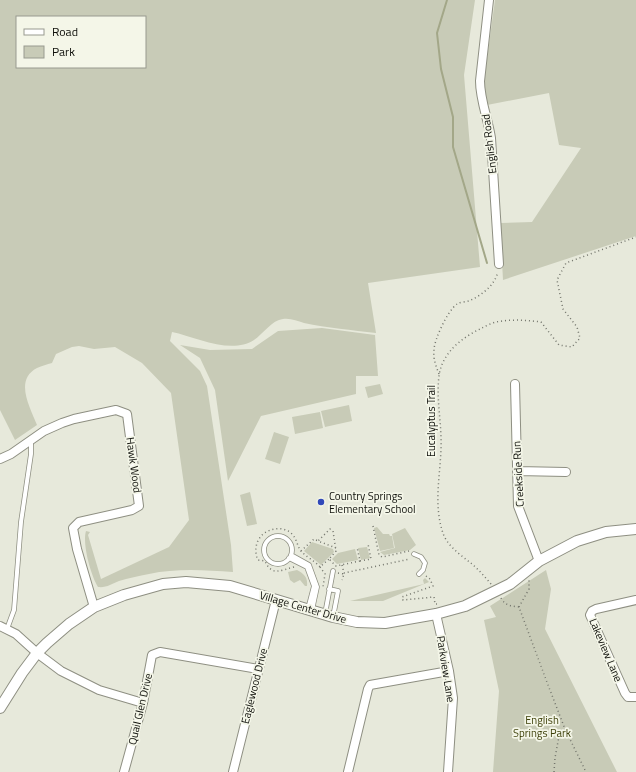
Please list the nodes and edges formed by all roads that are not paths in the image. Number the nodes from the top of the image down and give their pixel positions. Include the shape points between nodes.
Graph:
1 (489, 0) edge
2 (499, 264) road end
3 (516, 384) dead end
4 (31, 439) junction
5 (0, 459) edge
6 (517, 471) junction
7 (566, 472) dead end
8 (636, 529) edge
9 (414, 556) road end
10 (290, 557) junction
11 (539, 561) junction
12 (333, 571) road end
13 (419, 574) dead end
14 (329, 589) junction
15 (276, 600) junction
16 (636, 600) edge
17 (94, 607) junction
18 (310, 610) junction
19 (436, 614) junction
20 (329, 616) junction
21 (3, 627) edge
22 (37, 653) junction
23 (258, 669) junction
24 (449, 671) junction
25 (636, 697) edge
26 (143, 703) junction
27 (0, 708) edge
28 (124, 772) edge
29 (233, 772) edge
30 (348, 772) edge
31 (448, 772) edge

1 - 2 street, English Road via 480,92 491,138
3 - 6 street, Creekside Run
4 - 5 street
4 - 17 street, Hawk Wood via 50,427 74,419 116,410 127,414 139,506 132,510 78,522 73,528
4 - 21 lane via 14,610
6 - 7 street
6 - 11 street, Creekside Run via 518,506
8 - 11 street, Village Center Drive via 606,532 577,541
9 - 13 lane via 421,557 425,563 424,570
10 - 10 lane via 290,542 282,536 273,536 266,541 263,550 270,562 280,564
10 - 18 lane via 307,567 314,586
11 - 19 street, Village Center Drive via 497,591 465,606
12 - 14 lane
14 - 20 lane
14 - 20 lane via 338,591
15 - 17 street, Village Center Drive via 230,586 186,582 157,586
15 - 18 street, Village Center Drive
15 - 23 street, Eaglewood Drive
16 - 25 street, Lakeview Lane via 596,609 590,615 625,693 628,697
17 - 22 street, Village Center Drive
18 - 20 street, Village Center Drive
19 - 20 street, Village Center Drive via 378,624
19 - 24 street, Parkview Lane
21 - 22 street via 16,634
22 - 26 street via 61,671 98,690
22 - 27 street, Village Center Drive
23 - 26 street, Quail Glen Drive via 160,652 152,655
23 - 29 street, Eaglewood Drive
24 - 30 street via 370,685
24 - 31 street, Parkview Lane via 453,698
26 - 28 street, Quail Glen Drive

